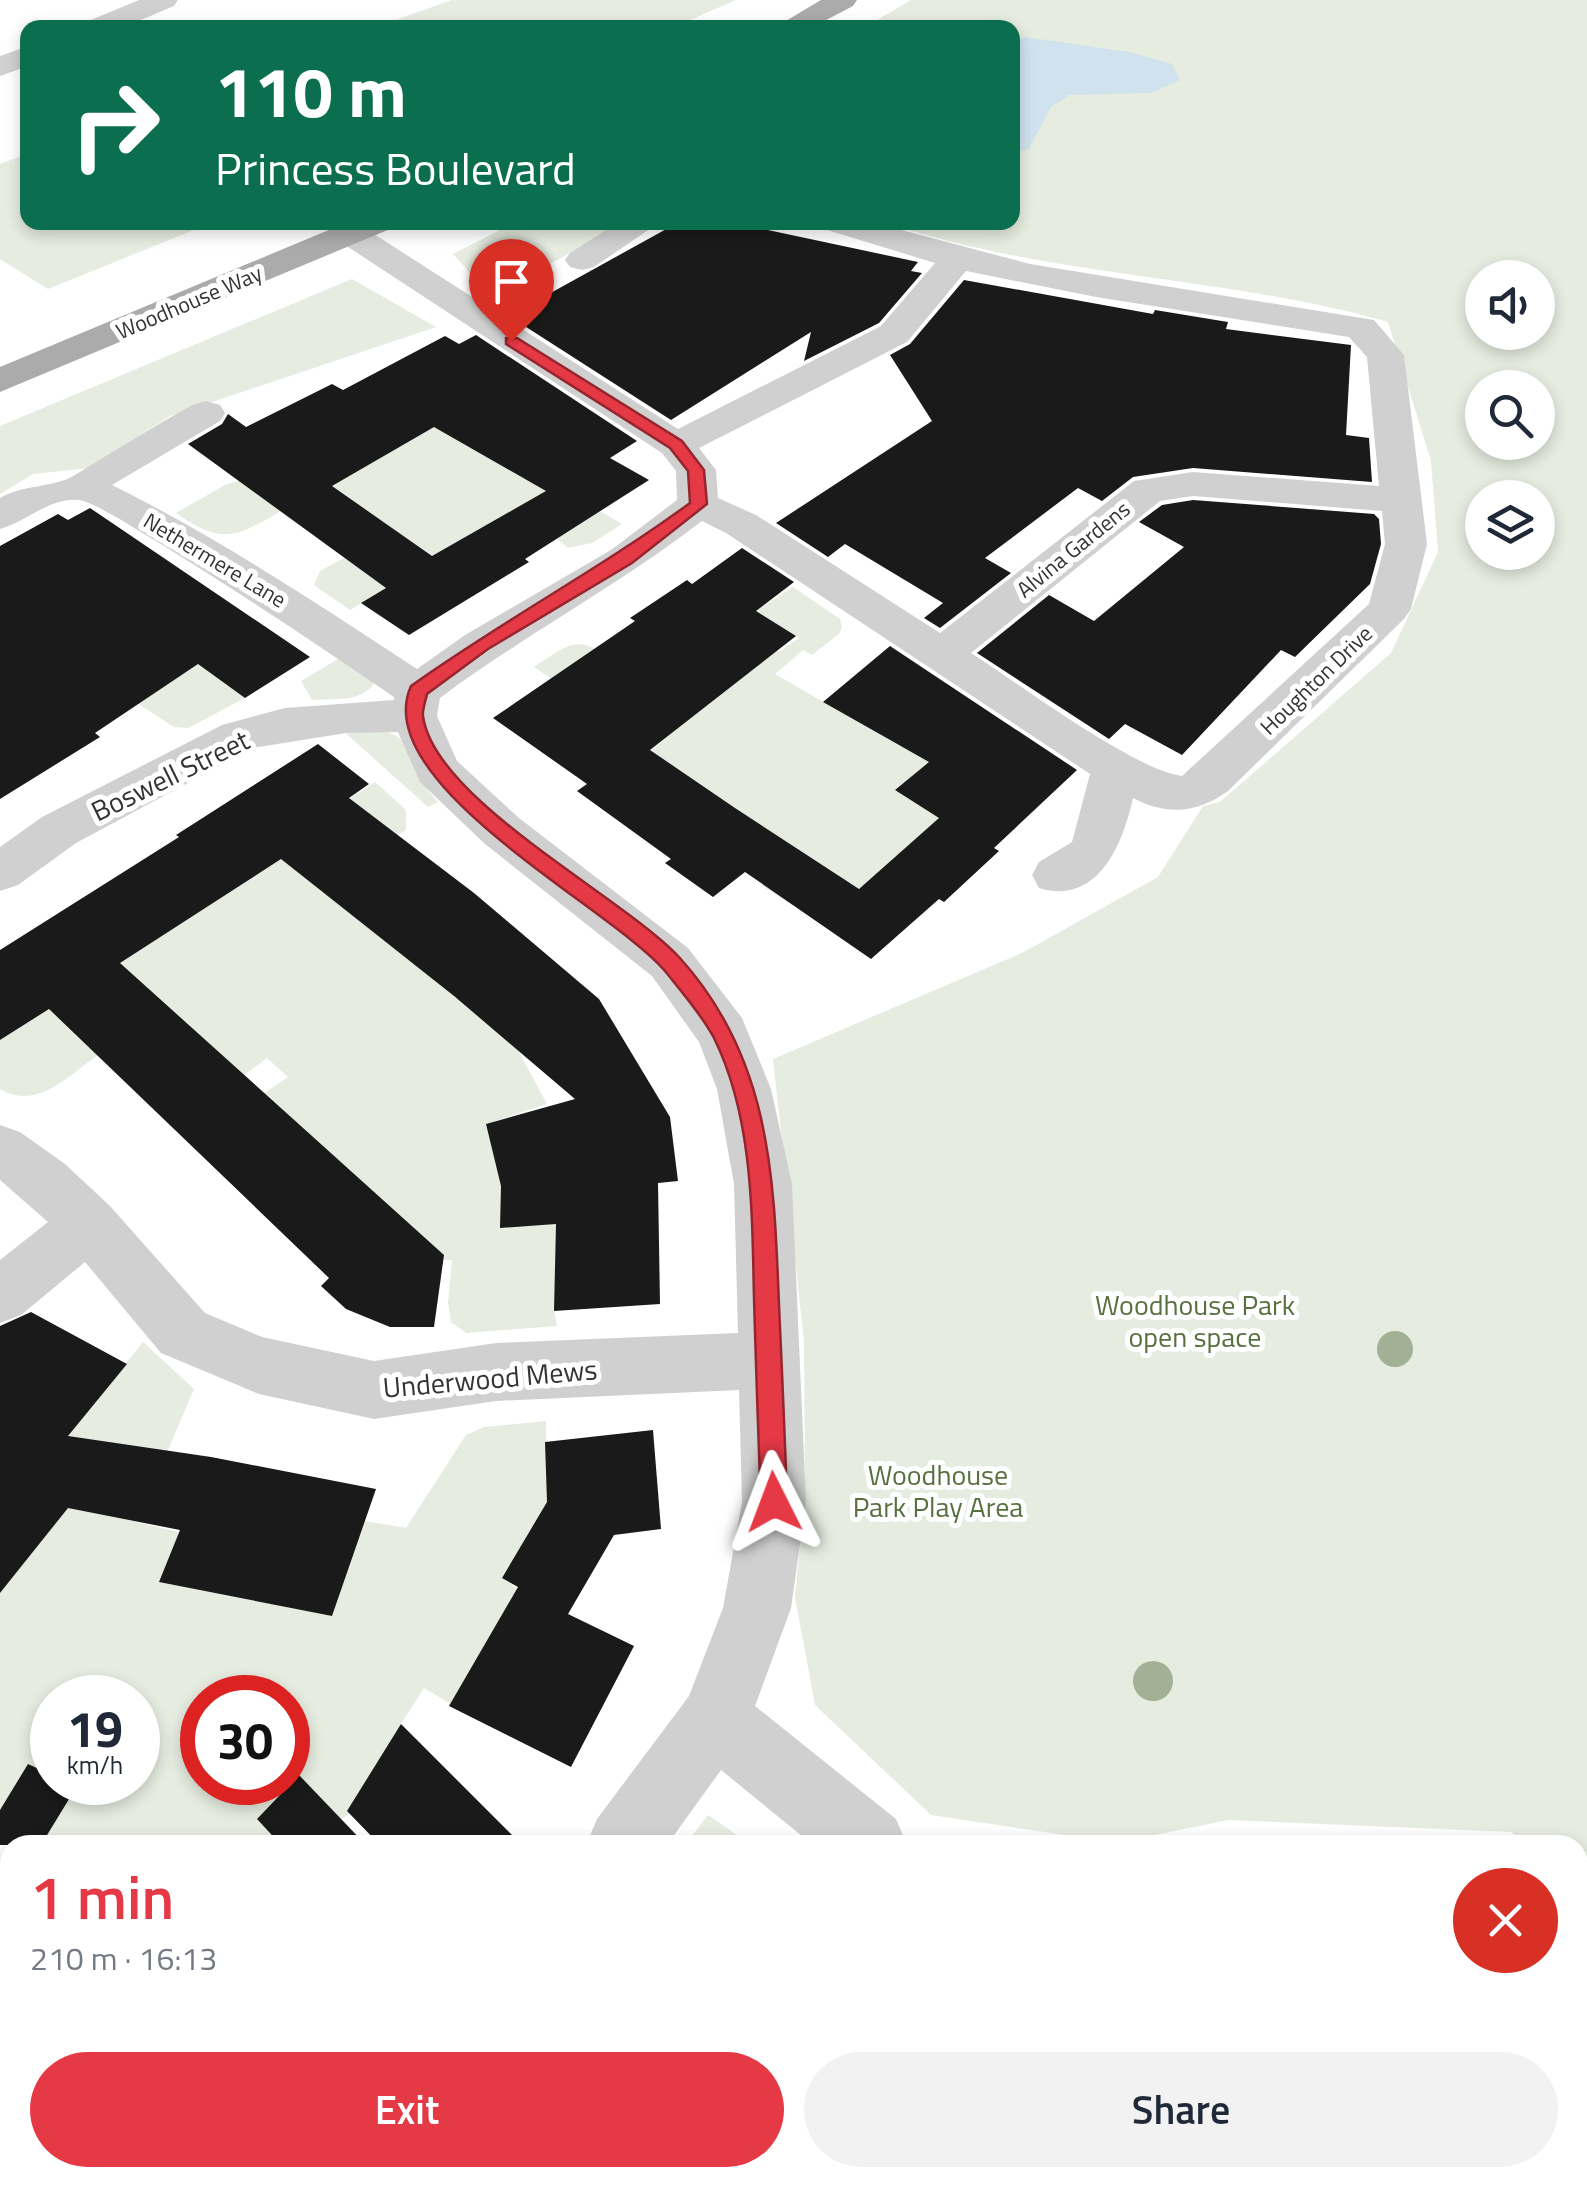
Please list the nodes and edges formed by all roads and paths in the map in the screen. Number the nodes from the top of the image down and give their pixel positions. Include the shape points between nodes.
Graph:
1 (164, 0) edge
2 (843, 0) edge
3 (115, 20) edge
4 (804, 20) edge
5 (359, 230) edge
6 (367, 230) edge
7 (630, 230) edge
8 (857, 230) edge
9 (958, 258) junction
10 (582, 260) dead end
11 (0, 381) edge
12 (206, 413) dead end
13 (676, 444) junction
14 (85, 487) junction
15 (1399, 500) junction
16 (698, 504) junction
17 (0, 516) edge
18 (942, 654) junction
19 (416, 704) junction
20 (1116, 768) junction
21 (0, 872) edge
22 (1057, 875) dead end
23 (0, 1150) edge
24 (89, 1224) junction
25 (0, 1296) edge
26 (767, 1360) junction
27 (714, 1719) junction
28 (629, 1835) edge
29 (858, 1835) edge

1 - 3 street
2 - 4 main road
5 - 11 main road, Woodhouse Way
6 - 13 street
7 - 10 street
8 - 9 street, Houghton Drive
9 - 13 street via 894,334
9 - 15 street, Houghton Drive via 1361,328 1385,354
12 - 14 street
13 - 16 street via 696,470
14 - 17 street via 31,496
14 - 19 street, Nethermere Lane via 279,598
15 - 18 street, Alvina Gardens via 1193,484 1148,490
15 - 20 street, Houghton Drive via 1406,544 1389,609 1269,727 1190,794 1157,790
16 - 18 street, Houghton Drive
16 - 19 street via 596,578 481,645
18 - 20 street, Houghton Drive
19 - 21 street, Boswell Street via 238,736 59,830
19 - 26 street via 438,770 502,831 670,962 722,1032 744,1089 762,1184
20 - 22 street via 1092,853
23 - 24 street, Underwood Mews
24 - 25 street
24 - 26 street, Underwood Mews via 183,1333 259,1365 374,1390 496,1372
26 - 27 street via 774,1502 757,1608
27 - 28 street
27 - 29 street

